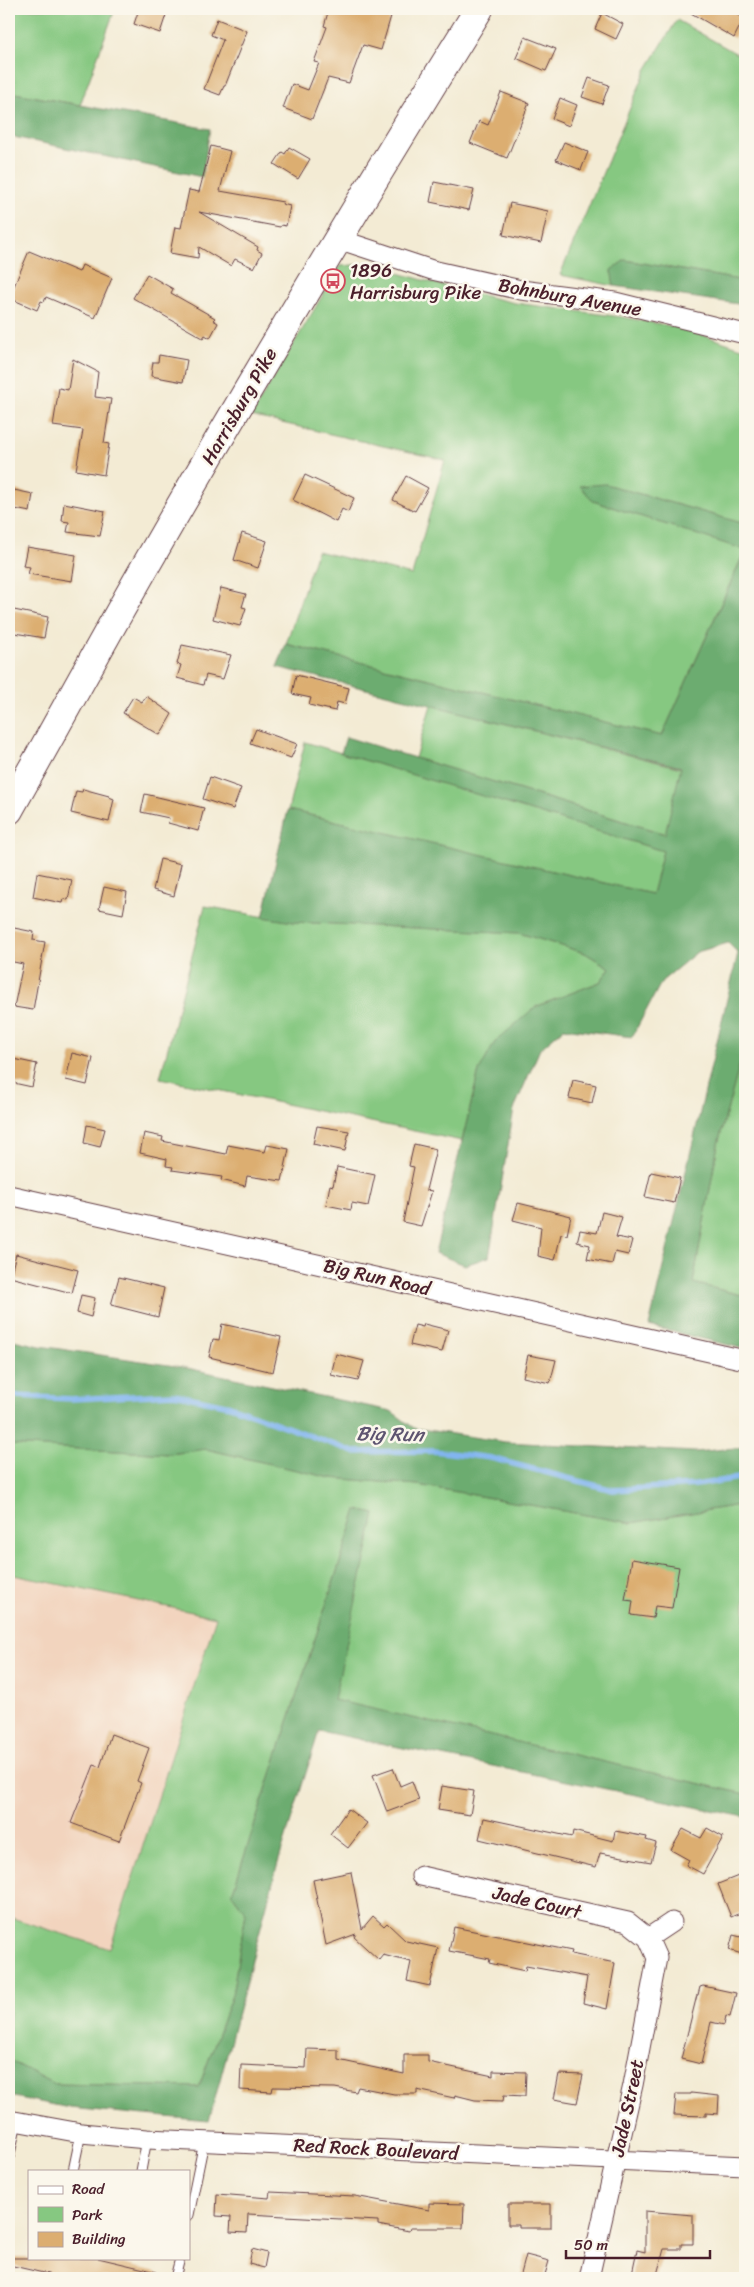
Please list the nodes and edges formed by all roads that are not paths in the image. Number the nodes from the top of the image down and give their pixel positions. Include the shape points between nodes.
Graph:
1 (479, 9) edge
2 (338, 239) junction
3 (745, 334) edge
4 (9, 810) edge
5 (9, 1195) edge
6 (745, 1360) edge
7 (421, 1876) dead end
8 (672, 1922) dead end
9 (648, 1938) junction
10 (13, 2121) edge
11 (81, 2133) junction
12 (147, 2139) junction
13 (204, 2142) junction
14 (9, 2158) edge
15 (616, 2160) junction
16 (745, 2166) edge
17 (73, 2170) edge
18 (141, 2170) edge
19 (190, 2210) edge
20 (180, 2260) edge
21 (175, 2278) edge
22 (589, 2278) edge

1 - 2 main road, Harrisburg Pike
2 - 3 street, Bohnburg Avenue via 432,270 521,290 615,302
2 - 4 main road, Harrisburg Pike via 151,555
5 - 6 street, Big Run Road
7 - 9 street, Jade Court via 628,1922
8 - 9 street
9 - 15 street, Jade Street via 657,1958
10 - 11 street, Red Rock Boulevard
10 - 14 lane
11 - 12 street, Red Rock Boulevard
11 - 17 lane
12 - 13 street, Red Rock Boulevard
12 - 18 lane
13 - 15 street, Red Rock Boulevard
13 - 19 lane
15 - 16 street, Red Rock Boulevard
15 - 22 street, Jade Street
20 - 21 lane

